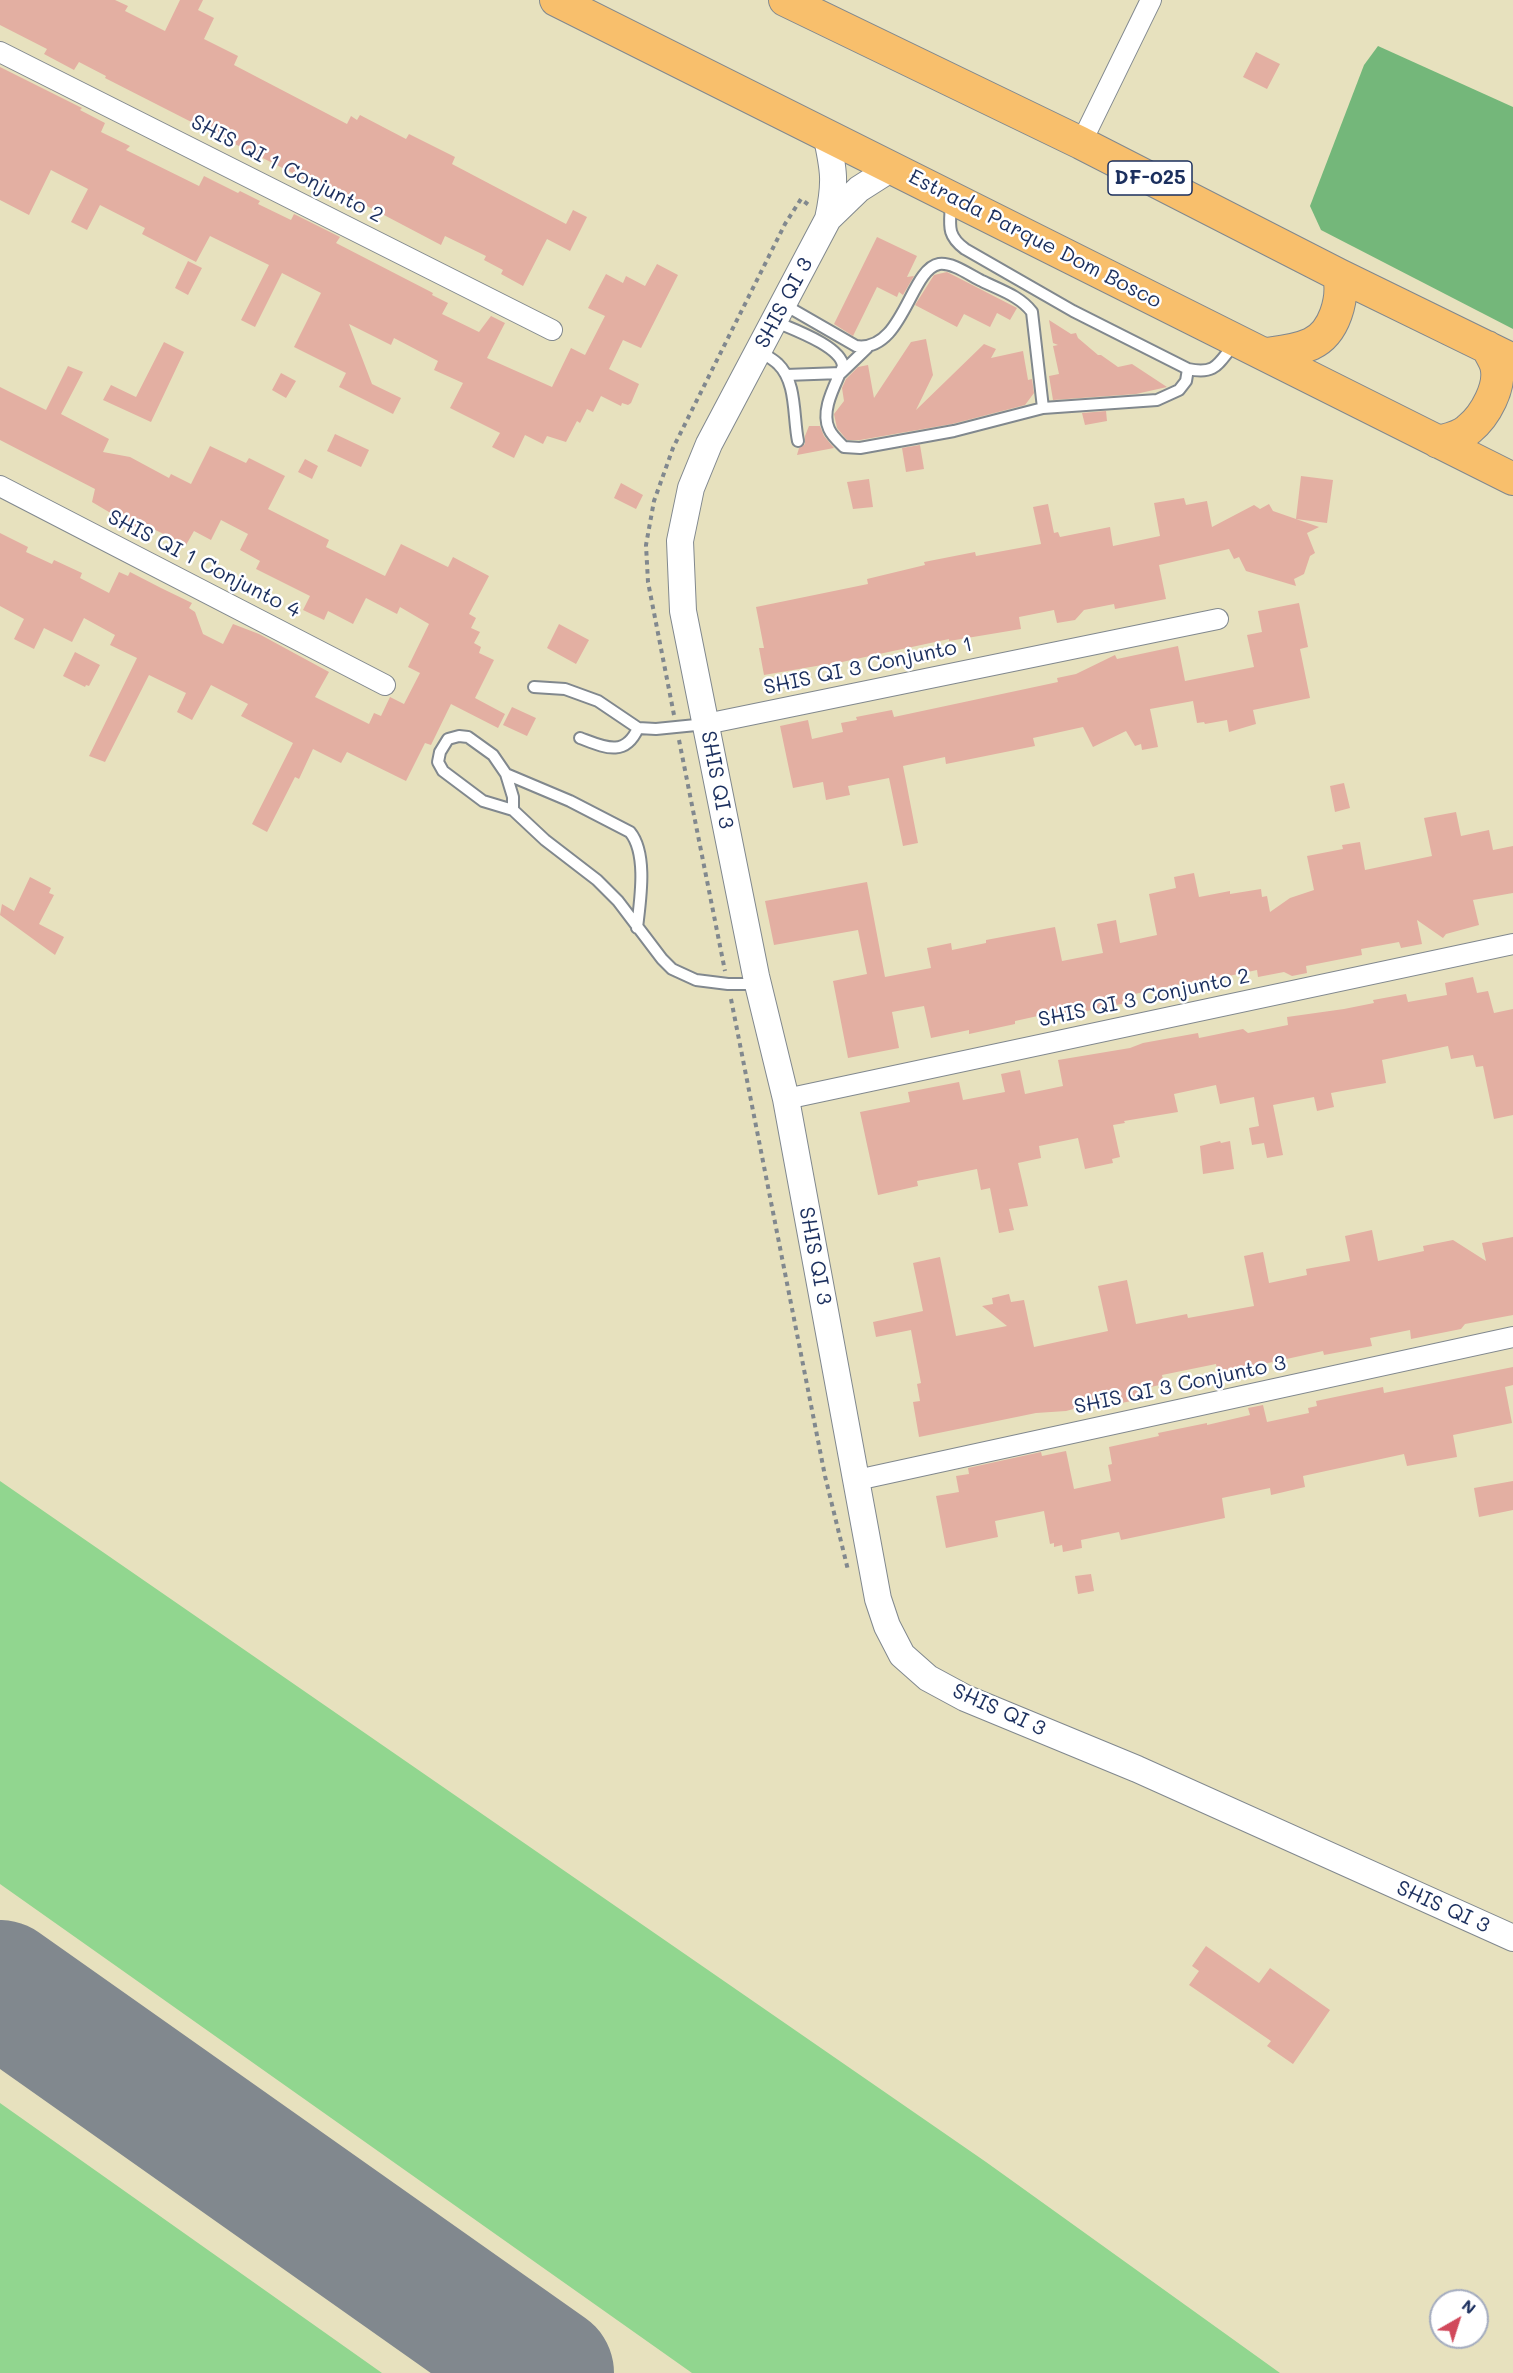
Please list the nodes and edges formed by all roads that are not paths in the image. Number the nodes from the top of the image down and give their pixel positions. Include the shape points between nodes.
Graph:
1 (556, 0) edge
2 (785, 0) edge
3 (1151, 0) edge
4 (0, 52) edge
5 (826, 134) junction
6 (1081, 143) junction
7 (892, 168) junction
8 (951, 197) junction
9 (828, 219) junction
10 (1339, 275) junction
11 (779, 313) junction
12 (552, 330) dead end
13 (1251, 347) junction
14 (867, 348) junction
15 (758, 351) junction
16 (1500, 354) edge
17 (1188, 369) junction
18 (841, 373) junction
19 (786, 375) junction
20 (1513, 391) edge
21 (1043, 408) junction
22 (798, 441) dead end
23 (1438, 442) junction
24 (1507, 476) edge
25 (0, 486) edge
26 (1218, 619) dead end
27 (386, 685) dead end
28 (534, 687) dead end
29 (706, 724) junction
30 (638, 728) junction
31 (580, 738) dead end
32 (506, 774) junction
33 (513, 810) junction
34 (637, 928) junction
35 (1513, 944) edge
36 (758, 984) junction
37 (786, 1098) junction
38 (1513, 1337) edge
39 (857, 1480) junction
40 (1513, 1938) edge

1 - 5 main road, Estrada Parque Dom Bosco
2 - 6 main road, DF-025
3 - 6 street
4 - 12 street, SHIS QI 1 Conjunto 2
5 - 7 main road, Estrada Parque Dom Bosco
5 - 9 street, SHIS QI 3 via 834,171
6 - 10 main road, DF-025
7 - 8 main road, Estrada Parque Dom Bosco
7 - 9 street, SHIS QI 3 via 859,189
8 - 13 main road, Estrada Parque Dom Bosco
8 - 17 lane via 950,231 954,241 965,249 1073,311
9 - 11 street, SHIS QI 3
10 - 13 main road via 1342,289 1338,308 1329,328 1313,344 1291,351
10 - 16 main road, DF-025
11 - 14 lane
11 - 15 street, SHIS QI 3
11 - 18 lane via 832,349 843,360
13 - 17 lane via 1205,372
13 - 23 main road, Estrada Parque Dom Bosco
14 - 18 lane
14 - 21 lane via 887,336 927,271 939,264 952,267 1024,302 1032,312
15 - 19 lane via 778,363
15 - 29 street, SHIS QI 3 via 695,477 680,541 683,611
16 - 23 main road via 1497,382 1486,408 1469,429
17 - 21 lane via 1179,390 1157,400
18 - 19 lane
18 - 21 lane via 826,419 829,430 844,447 860,448 954,431
19 - 22 lane
20 - 24 main road via 1494,416 1490,439 1492,454
23 - 24 main road, Estrada Parque Dom Bosco
25 - 27 street, SHIS QI 1 Conjunto 4
26 - 29 street, SHIS QI 3 Conjunto 1
28 - 30 lane via 565,689 598,701
29 - 30 lane, SHIS QI 3 Conjunto 1
29 - 36 street, SHIS QI 3
30 - 31 lane via 632,740 612,748
32 - 33 lane
32 - 33 lane via 493,755 468,737 448,739 440,752 438,762 443,771 465,790 483,801
32 - 34 lane via 630,832 638,848 641,884
33 - 34 lane via 597,880
34 - 36 lane via 672,969 696,980
35 - 37 street, SHIS QI 3 Conjunto 2
36 - 37 street, SHIS QI 3
37 - 39 street, SHIS QI 3
38 - 39 street, SHIS QI 3 Conjunto 3
39 - 40 street, SHIS QI 3 via 878,1599 887,1626 902,1655 928,1677 965,1698 1137,1769

